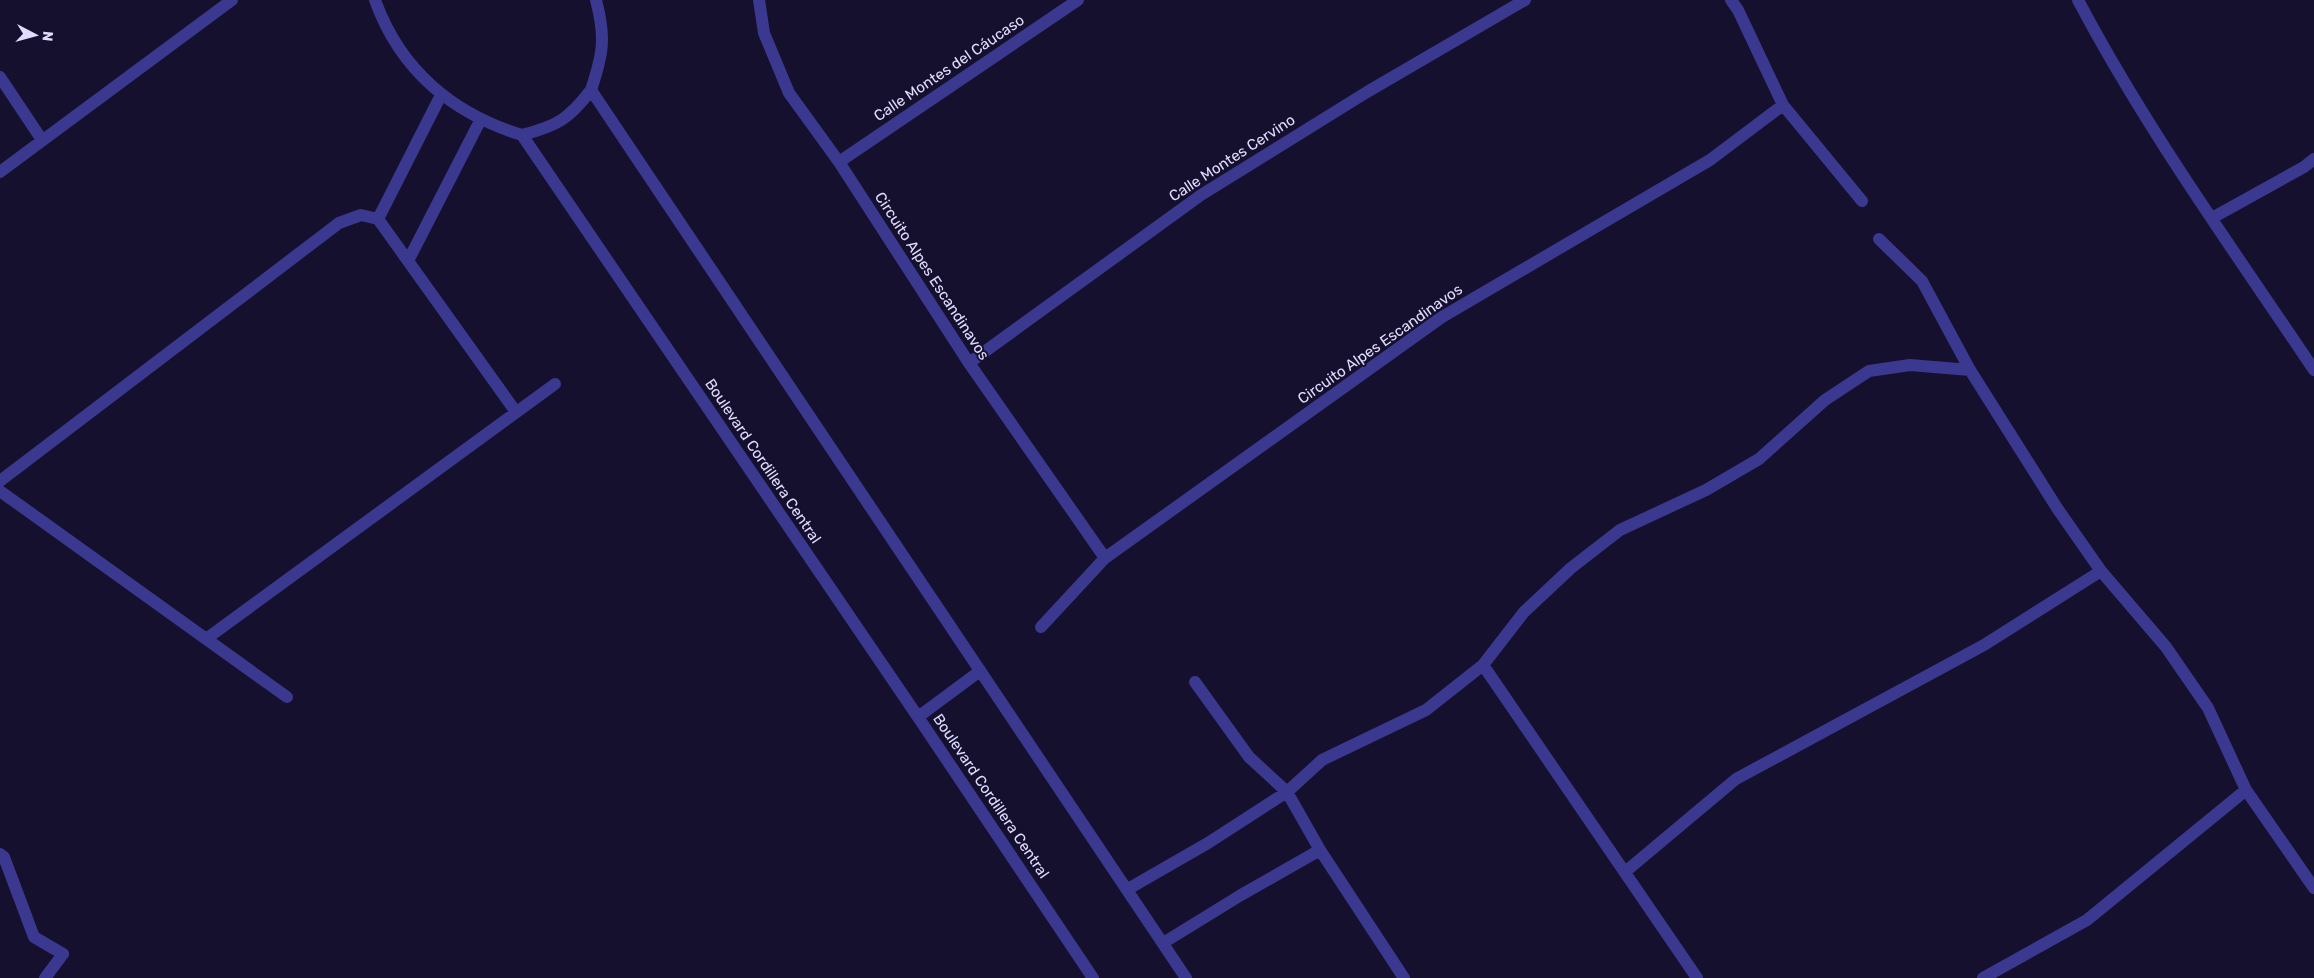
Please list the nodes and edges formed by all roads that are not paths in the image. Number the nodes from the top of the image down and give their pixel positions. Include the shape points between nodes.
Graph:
1 (232, 0) edge
2 (375, 0) edge
3 (596, 0) edge
4 (759, 0) edge
5 (1078, 0) edge
6 (1525, 0) edge
7 (1731, 0) edge
8 (2078, 0) edge
9 (0, 77) edge
10 (591, 90) junction
11 (440, 95) junction
12 (1783, 105) junction
13 (482, 119) junction
14 (522, 135) junction
15 (42, 140) junction
16 (2314, 159) edge
17 (839, 162) junction
18 (0, 172) edge
19 (1862, 201) dead end
20 (2212, 218) junction
21 (378, 219) junction
22 (1879, 239) dead end
23 (408, 261) junction
24 (970, 363) junction
25 (1970, 370) junction
26 (2314, 370) edge
27 (555, 384) dead end
28 (516, 412) junction
29 (0, 481) edge
30 (0, 491) edge
31 (1105, 558) junction
32 (2101, 571) junction
33 (1041, 627) dead end
34 (206, 639) junction
35 (1483, 665) junction
36 (980, 671) junction
37 (1195, 682) dead end
38 (287, 698) dead end
39 (918, 717) junction
40 (2246, 790) junction
41 (1287, 792) junction
42 (1320, 850) junction
43 (0, 854) edge
44 (1625, 872) junction
45 (2314, 888) edge
46 (1128, 889) junction
47 (1162, 943) junction
48 (45, 978) edge
49 (1093, 978) edge
50 (1186, 978) edge
51 (1404, 978) edge
52 (1697, 978) edge
53 (1984, 978) edge

1 - 15 street
2 - 11 street via 381,18 406,58
3 - 10 street via 602,26 602,58
4 - 17 street, Circuito Alpes Escandinavos via 764,34 789,93
5 - 17 street, Calle Montes del Cáucaso
6 - 24 street, Calle Montes Cervino via 1367,92 1201,195
7 - 12 street
8 - 20 street via 2106,52
9 - 15 street
10 - 14 street via 575,112 550,128
10 - 36 street
11 - 13 street
11 - 21 street
12 - 19 street
12 - 31 street, Circuito Alpes Escandinavos via 1710,160 1442,317
13 - 14 street
13 - 23 street
14 - 39 street, Boulevard Cordillera Central
15 - 18 street
16 - 20 street
17 - 24 street, Circuito Alpes Escandinavos
20 - 26 street
21 - 23 street
21 - 29 street via 361,215 339,223
22 - 25 street via 1922,282
23 - 28 street
24 - 31 street, Circuito Alpes Escandinavos
25 - 32 street via 2013,441
25 - 35 street via 1910,365 1869,371 1825,400 1759,459 1706,490 1620,530 1571,568 1524,612
27 - 28 street
28 - 34 street
30 - 34 street
31 - 33 street, Circuito Alpes Escandinavos
32 - 40 street via 2166,646 2208,708
32 - 44 street via 1984,645 1736,779
34 - 38 street
35 - 41 street via 1426,710 1322,760
35 - 44 street
36 - 39 street
36 - 46 street
37 - 41 street via 1249,757
39 - 49 street, Boulevard Cordillera Central
40 - 45 street
40 - 53 street via 2087,920
41 - 42 street
41 - 46 street
42 - 47 street
42 - 51 street
43 - 48 street via 4,857 34,938 63,954
44 - 52 street
46 - 47 street
47 - 50 street

